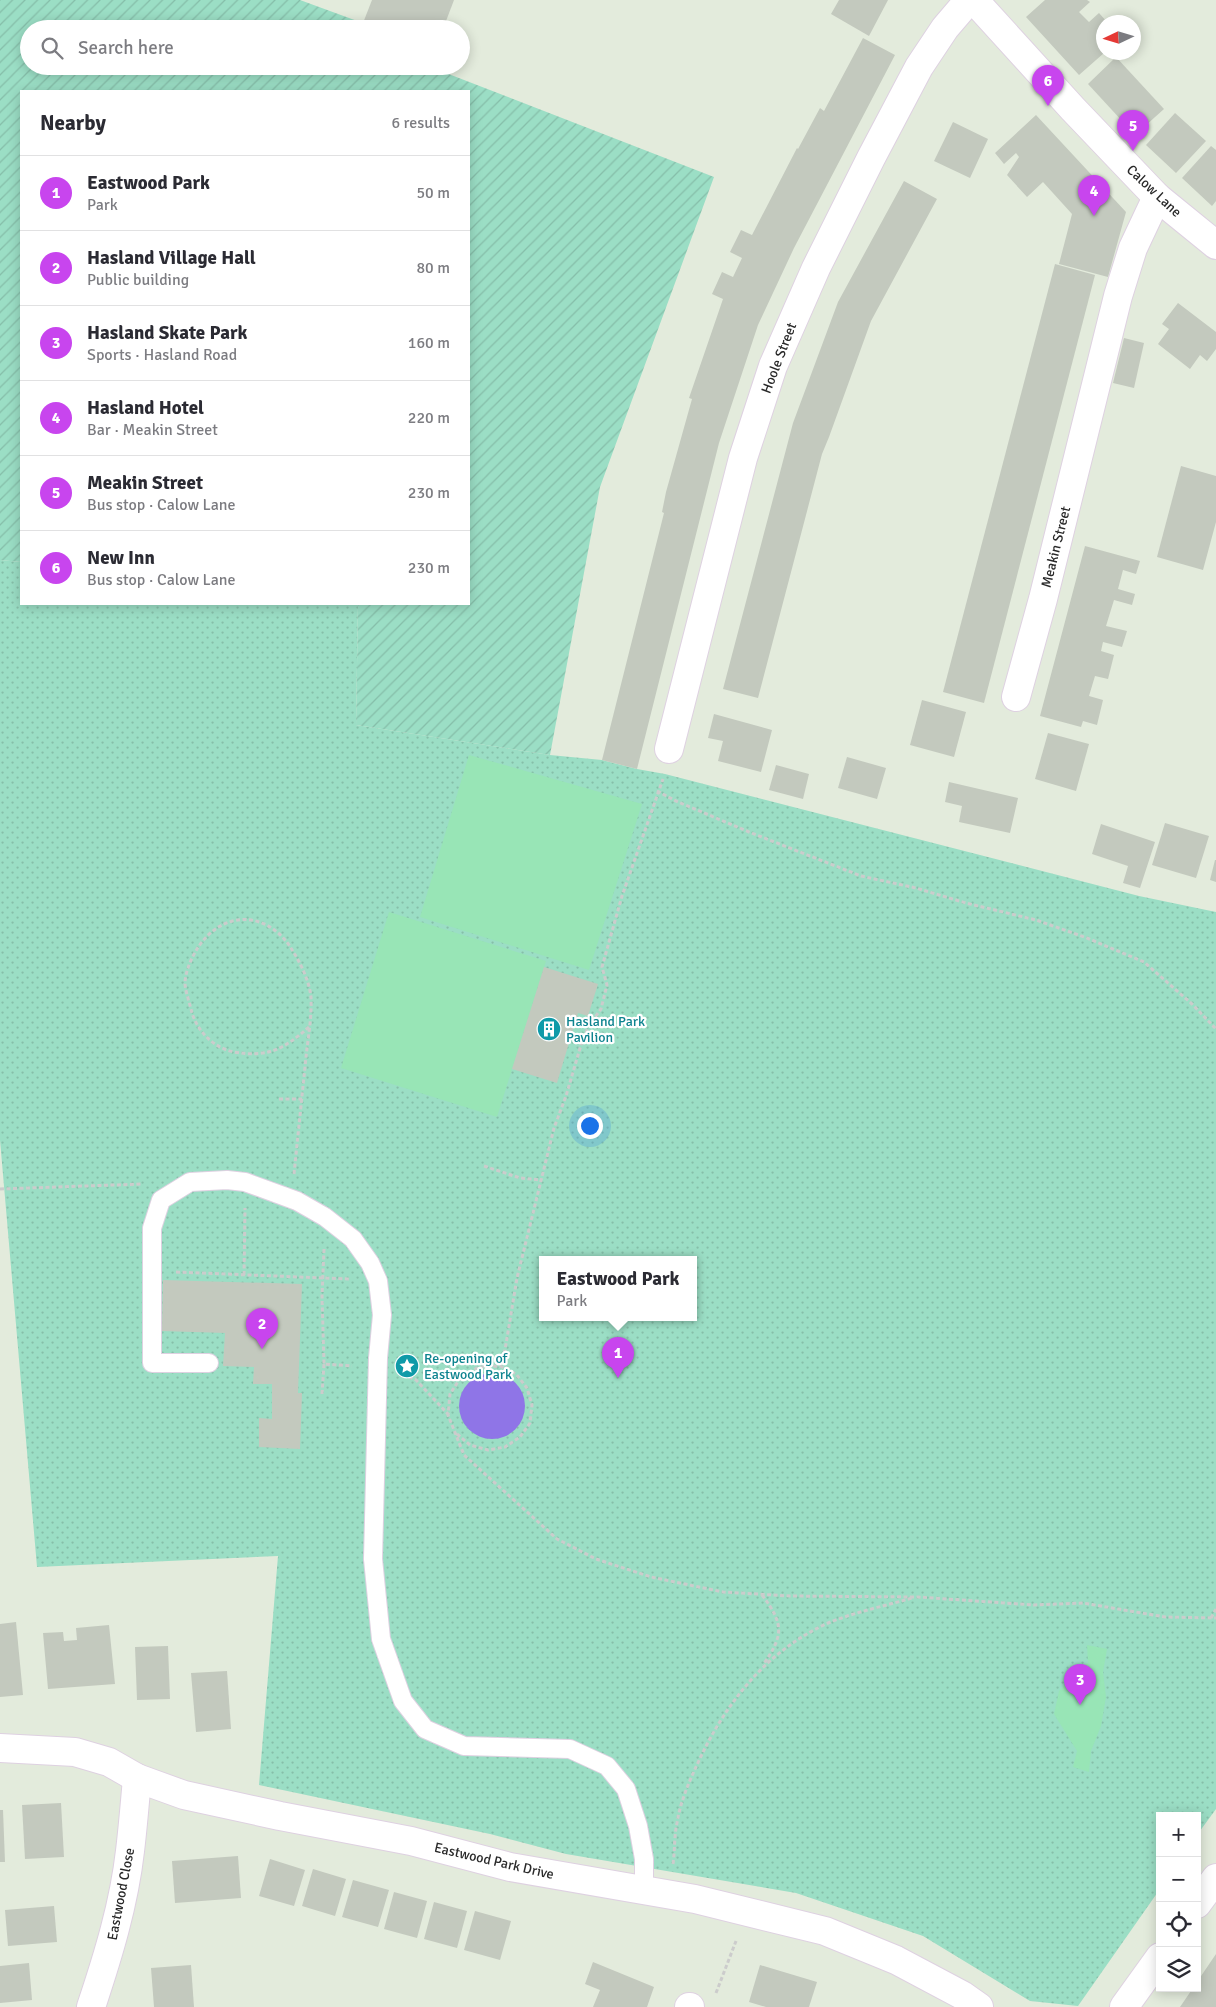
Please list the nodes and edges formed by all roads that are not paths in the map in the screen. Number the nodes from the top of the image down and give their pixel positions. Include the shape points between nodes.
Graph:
1 (969, 0) edge
2 (974, 0) edge
3 (1157, 197) junction
4 (1216, 245) edge
5 (1016, 697) dead end
6 (669, 749) road end
7 (209, 1364) dead end
8 (0, 1748) edge
9 (137, 1778) junction
10 (1216, 1878) edge
11 (656, 1893) junction
12 (1198, 1902) edge
13 (1156, 1963) edge
14 (91, 2007) edge
15 (979, 2007) edge
16 (1124, 2007) edge

1 - 6 street, Hoole Street via 919,67 816,268 773,366 744,458
2 - 3 street, Calow Lane
3 - 4 street, Calow Lane
3 - 5 street, Meakin Street via 1133,248 1118,296
7 - 11 lane via 152,1363 152,1228 161,1200 190,1182 245,1182 292,1199 326,1217 353,1239 378,1281 382,1315 373,1559 381,1639 403,1701 425,1729 464,1746 570,1750 607,1766 626,1789
8 - 9 street, Eastwood Park Drive via 75,1752 109,1762
9 - 11 street, Eastwood Park Drive via 184,1795 411,1841 510,1867
9 - 14 street, Eastwood Close via 130,1852 121,1897
10 - 12 street
11 - 15 street, Eastwood Park Drive via 824,1932 896,1960
13 - 16 street

